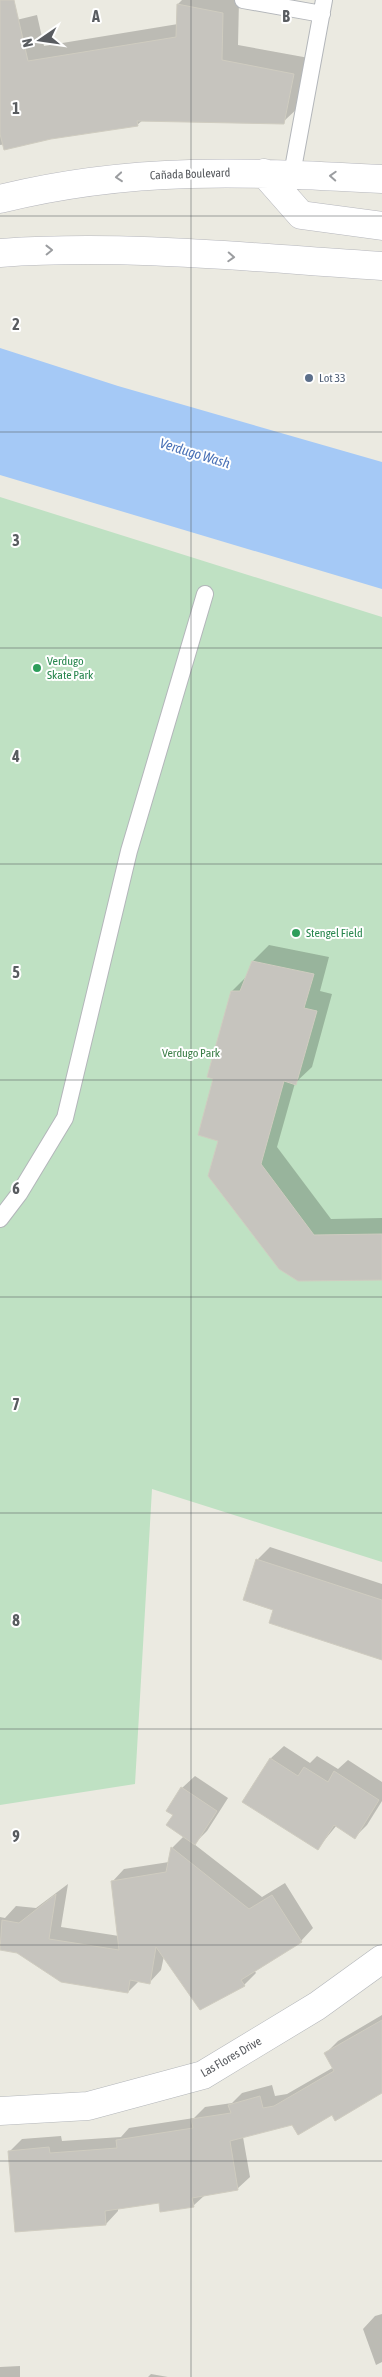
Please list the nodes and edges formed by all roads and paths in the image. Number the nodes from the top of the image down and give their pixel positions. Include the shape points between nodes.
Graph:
1 (243, 0) edge
2 (323, 7) edge
3 (264, 173) junction
4 (292, 174) junction
5 (382, 179) edge
6 (0, 199) edge
7 (382, 226) edge
8 (0, 253) edge
9 (382, 266) edge
10 (205, 594) dead end
11 (0, 1219) edge
12 (382, 1959) edge
13 (0, 2111) edge

1 - 2 lane
2 - 4 lane
3 - 4 main road, Cañada Boulevard
3 -> 6 main road, Cañada Boulevard via 159,174 102,179
3 - 7 main road via 301,215
5 -> 4 main road, Cañada Boulevard
8 -> 9 main road via 119,250
10 - 11 lane via 129,851 65,1118
12 - 13 main road, Las Flores Drive via 317,2006 203,2075 88,2106

